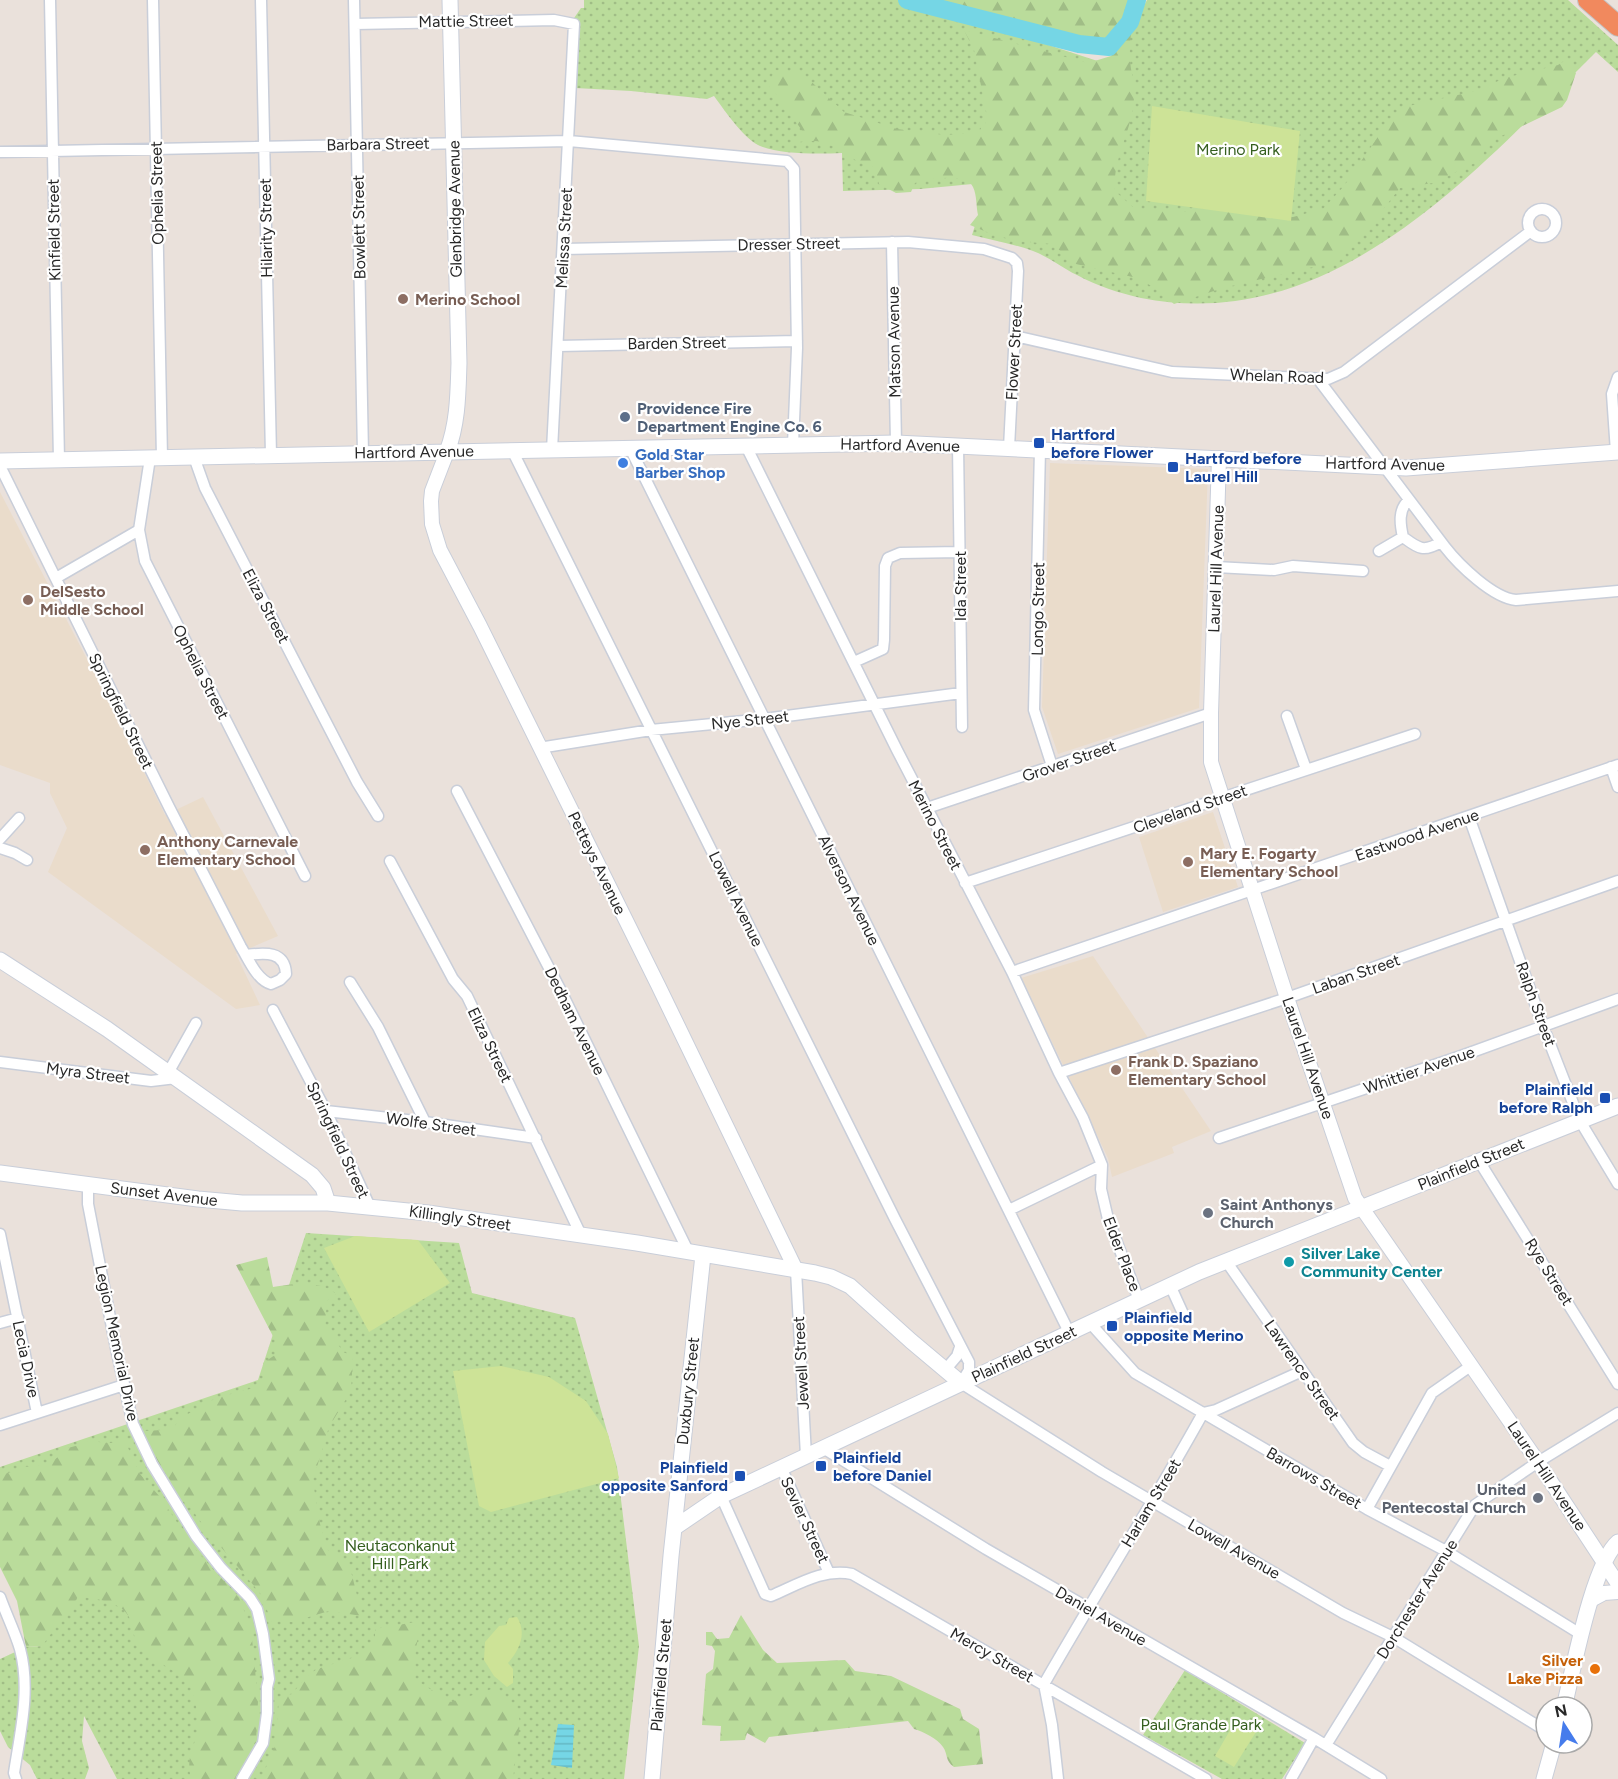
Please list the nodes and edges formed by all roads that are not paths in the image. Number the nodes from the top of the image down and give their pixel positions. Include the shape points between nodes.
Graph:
1 (50, 0) edge
2 (153, 0) edge
3 (261, 0) edge
4 (354, 0) edge
5 (450, 0) edge
6 (1587, 0) edge
7 (450, 21) junction
8 (354, 24) junction
9 (1617, 25) edge
10 (574, 27) joint
11 (569, 141) junction
12 (454, 142) junction
13 (357, 144) junction
14 (264, 146) junction
15 (156, 149) junction
16 (53, 151) junction
17 (0, 152) edge
18 (1531, 231) dead end
19 (892, 242) junction
20 (795, 244) junction
21 (563, 249) junction
22 (1012, 258) joint
23 (1015, 336) junction
24 (797, 341) junction
25 (558, 346) junction
26 (1618, 377) edge
27 (1318, 379) junction
28 (896, 443) junction
29 (793, 445) junction
30 (958, 445) junction
31 (746, 446) junction
32 (630, 448) junction
33 (1009, 448) junction
34 (1040, 449) junction
35 (512, 450) junction
36 (552, 450) junction
37 (447, 452) junction
38 (1617, 452) edge
39 (363, 453) junction
40 (271, 455) junction
41 (194, 457) junction
42 (156, 458) junction
43 (1220, 458) junction
44 (59, 460) junction
45 (0, 461) edge
46 (0, 466) edge
47 (1384, 467) junction
48 (1409, 500) junction
49 (140, 530) junction
50 (1403, 537) junction
51 (1441, 542) junction
52 (1379, 551) dead end
53 (960, 552) junction
54 (1216, 567) junction
55 (1363, 571) dead end
56 (56, 578) junction
57 (1618, 591) edge
58 (854, 662) junction
59 (961, 693) junction
60 (874, 704) junction
61 (1211, 713) junction
62 (1287, 716) dead end
63 (764, 719) junction
64 (962, 727) dead end
65 (651, 730) junction
66 (1415, 734) dead end
67 (539, 748) junction
68 (1052, 766) junction
69 (1615, 766) edge
70 (1306, 769) junction
71 (1618, 787) edge
72 (457, 791) dead end
73 (1222, 799) junction
74 (927, 808) junction
75 (378, 816) dead end
76 (1469, 817) junction
77 (19, 818) dead end
78 (0, 839) edge
79 (0, 848) edge
80 (27, 860) dead end
81 (390, 861) dead end
82 (306, 876) dead end
83 (1618, 881) edge
84 (965, 883) junction
85 (1253, 891) junction
86 (1506, 921) junction
87 (246, 955) dead end
88 (0, 960) edge
89 (1012, 972) junction
90 (350, 982) dead end
91 (1287, 998) junction
92 (1618, 999) edge
93 (273, 1010) dead end
94 (196, 1023) dead end
95 (1543, 1026) junction
96 (0, 1062) edge
97 (1059, 1073) junction
98 (172, 1076) junction
99 (1323, 1103) junction
100 (1618, 1106) edge
101 (326, 1111) junction
102 (1580, 1121) junction
103 (425, 1122) junction
104 (536, 1138) junction
105 (1219, 1138) dead end
106 (1479, 1161) junction
107 (1102, 1164) junction
108 (0, 1173) edge
109 (1618, 1184) edge
110 (88, 1185) junction
111 (328, 1203) junction
112 (370, 1207) junction
113 (1361, 1207) junction
114 (1105, 1209) joint
115 (1008, 1210) junction
116 (0, 1234) edge
117 (581, 1235) junction
118 (696, 1254) junction
119 (1226, 1261) junction
120 (3, 1265) edge
121 (796, 1270) junction
122 (1170, 1286) junction
123 (1139, 1300) junction
124 (18, 1318) junction
125 (1185, 1318) dead end
126 (0, 1323) edge
127 (1090, 1323) junction
128 (1069, 1332) junction
129 (960, 1347) junction
130 (1472, 1365) junction
131 (946, 1369) junction
132 (1302, 1371) junction
133 (961, 1383) junction
134 (1618, 1384) edge
135 (124, 1385) junction
136 (37, 1413) junction
137 (1203, 1413) junction
138 (1618, 1413) edge
139 (0, 1425) edge
140 (823, 1448) junction
141 (806, 1456) junction
142 (1538, 1462) junction
143 (1390, 1466) junction
144 (781, 1467) junction
145 (721, 1496) junction
146 (1153, 1502) junction
147 (1367, 1509) junction
148 (674, 1527) junction
149 (1618, 1542) edge
150 (1446, 1551) junction
151 (1604, 1561) junction
152 (829, 1573) junction
153 (1618, 1584) edge
154 (1618, 1592) edge
155 (0, 1597) edge
156 (1591, 1600) junction
157 (1087, 1608) junction
158 (1582, 1635) junction
159 (1393, 1637) junction
160 (1044, 1684) junction
161 (1566, 1695) edge
162 (1534, 1724) edge
163 (1314, 1738) junction
164 (1326, 1745) junction
165 (1551, 1755) edge
166 (16, 1779) edge
167 (242, 1779) edge
168 (652, 1779) edge
169 (1058, 1779) edge
170 (1206, 1779) edge
171 (1291, 1779) edge
172 (1381, 1779) edge
173 (1544, 1779) edge

1 - 16 street, Kinfield Street
2 - 15 street, Ophelia Street
3 - 14 street, Hilarity Street
4 - 8 street, Bowlett Street
5 - 7 main road, Glenbridge Avenue
6 - 9 highway
7 - 8 street, Mattie Street
7 - 10 street, Mattie Street via 563,21
7 - 12 main road, Glenbridge Avenue
8 - 13 street, Bowlett Street
10 - 11 street, Melissa Street
11 - 12 street, Barbara Street
11 - 20 street, Barbara Street via 785,160 794,170
11 - 21 street, Melissa Street
12 - 13 street, Barbara Street
12 - 37 main road, Glenbridge Avenue via 459,363 454,433
13 - 14 street, Barbara Street
13 - 39 street, Bowlett Street
14 - 15 street, Barbara Street
14 - 40 street, Hilarity Street
15 - 16 street, Barbara Street
15 - 42 street, Ophelia Street
16 - 17 street, Barbara Street
16 - 44 street, Kinfield Street
18 - 27 street, Whelan Road via 1344,372
19 - 20 street, Dresser Street
19 - 22 street, Dresser Street via 972,246
19 - 28 street, Matson Avenue
20 - 21 street, Dresser Street
20 - 24 street
21 - 25 street, Melissa Street
22 - 23 street, Flower Street via 1018,271
23 - 27 street, Whelan Road via 1165,371
23 - 33 street, Flower Street
24 - 25 street, Barden Street
24 - 29 street
25 - 36 street, Melissa Street
26 - 38 street via 1612,394
27 - 47 street
28 - 29 main road, Hartford Avenue
28 - 30 main road, Hartford Avenue
29 - 31 main road, Hartford Avenue
30 - 33 main road, Hartford Avenue
30 - 53 street, Ida Street
31 - 32 main road, Hartford Avenue
31 - 58 street, Merino Street
32 - 36 main road, Hartford Avenue
32 - 63 street, Alverson Avenue
33 - 34 main road, Hartford Avenue
34 - 43 main road, Hartford Avenue
34 - 68 street, Longo Street via 1035,710
35 - 36 main road, Hartford Avenue
35 - 37 main road, Hartford Avenue
35 - 65 street, Lowell Avenue
37 - 39 main road, Hartford Avenue
37 - 67 street, Petteys Avenue via 432,491 436,538
38 - 47 main road, Hartford Avenue
39 - 40 main road, Hartford Avenue
40 - 41 main road, Hartford Avenue
41 - 42 main road, Hartford Avenue
41 - 75 street, Eliza Street via 205,488
42 - 44 main road, Hartford Avenue
42 - 49 street, Ophelia Street
43 - 47 main road, Hartford Avenue
43 - 54 street, Laurel Hill Avenue
44 - 45 main road, Hartford Avenue
46 - 56 street, Springfield Street
47 - 48 street
48 - 50 street via 1401,511
48 - 51 street
49 - 56 street
49 - 82 street, Ophelia Street via 145,561
50 - 51 street via 1427,549
50 - 52 street
51 - 57 street via 1459,563 1506,598
53 - 58 street via 900,553 888,558 883,649
53 - 59 street, Ida Street
54 - 55 street via 1274,570 1293,566
54 - 61 street, Laurel Hill Avenue
56 - 87 street, Springfield Street
58 - 60 street, Merino Street
59 - 60 street, Nye Street
59 - 64 street, Ida Street
60 - 63 street, Nye Street
60 - 74 street, Merino Street
61 - 68 street, Grover Street
61 - 73 street, Laurel Hill Avenue via 1211,762
62 - 70 street
63 - 65 street, Nye Street
63 - 115 street, Alverson Avenue
65 - 67 street, Nye Street
65 - 129 street, Lowell Avenue
66 - 70 street, Cleveland Street
67 - 121 street, Petteys Avenue
68 - 74 street, Grover Street
69 - 71 street
69 - 76 street, Eastwood Avenue
70 - 73 street, Cleveland Street
72 - 118 street, Dedham Avenue
73 - 84 street, Cleveland Street
73 - 85 street, Laurel Hill Avenue
74 - 84 street, Merino Street
76 - 85 street, Eastwood Avenue
76 - 86 street, Ralph Street
77 - 78 street
79 - 80 street
81 - 104 street, Eliza Street via 466,996
83 - 86 street, Laban Street
84 - 89 street, Merino Street
85 - 89 street, Eastwood Avenue
85 - 91 street, Laurel Hill Avenue
86 - 91 street, Laban Street
86 - 95 street, Ralph Street
88 - 98 main road
89 - 97 street, Merino Street
90 - 103 street via 378,1027
91 - 97 street, Laban Street
91 - 99 street, Laurel Hill Avenue
92 - 95 street, Whittier Avenue
93 - 101 street, Springfield Street
94 - 98 street
95 - 99 street, Whittier Avenue
95 - 102 street, Ralph Street
96 - 98 street, Myra Street via 151,1081
97 - 107 street, Merino Street
98 - 111 main road via 312,1175 323,1188
99 - 105 street, Whittier Avenue
99 - 113 street, Laurel Hill Avenue
100 - 102 main road, Plainfield Street
101 - 103 street, Wolfe Street
101 - 112 street, Springfield Street
102 - 106 main road, Plainfield Street
102 - 109 street, Ralph Street
103 - 104 street, Wolfe Street
104 - 117 street, Eliza Street
106 - 113 main road, Plainfield Street
106 - 134 street, Rye Street
107 - 114 street, Merino Street
107 - 115 street
108 - 110 main road, Sunset Avenue
110 - 111 main road, Sunset Avenue via 242,1203
110 - 135 street, Legion Memorial Drive via 88,1204
111 - 112 main road, Killingly Street
112 - 117 main road, Killingly Street
113 - 119 main road, Plainfield Street
113 - 130 street, Laurel Hill Avenue
114 - 123 street, Elder Place
115 - 128 street, Alverson Avenue
116 - 120 street, Lecia Drive
117 - 118 main road, Killingly Street
118 - 121 main road, Killingly Street
118 - 148 main road, Duxbury Street
119 - 122 main road, Plainfield Street
119 - 132 street, Lawrence Street
120 - 124 street, Lecia Drive
121 - 131 main road, Killingly Street via 831,1277 850,1286
121 - 141 street, Jewell Street
122 - 123 main road, Plainfield Street
122 - 125 street, Elder Place
123 - 127 main road, Plainfield Street
124 - 126 street
124 - 136 street, Lecia Drive
127 - 128 main road, Plainfield Street
127 - 137 street, Barrows Street via 1135,1373
128 - 133 main road, Plainfield Street
129 - 131 street
129 - 133 street, Lowell Avenue via 969,1362
130 - 142 street, Laurel Hill Avenue
130 - 143 street via 1432,1393
131 - 133 main road, Killingly Street
132 - 137 street
132 - 143 street, Lawrence Street via 1353,1443
133 - 140 main road, Plainfield Street
133 - 146 street, Lowell Avenue
135 - 136 street
135 - 167 street, Legion Memorial Drive via 138,1434 184,1518 204,1548 257,1609 269,1679 267,1713 263,1743
136 - 139 street
137 - 146 street, Harlam Street
137 - 147 street, Barrows Street
138 - 142 street, Dorchester Avenue
140 - 141 main road, Plainfield Street
140 - 157 street, Daniel Avenue
141 - 144 main road, Plainfield Street
142 - 150 street, Dorchester Avenue via 1475,1505
142 - 151 street, Laurel Hill Avenue
143 - 147 street
144 - 145 main road, Plainfield Street
144 - 152 street, Sevier Street
145 - 148 main road, Plainfield Street
145 - 152 street, Mercy Street via 765,1594 771,1596
146 - 157 street, Harlam Street
146 - 159 street, Lowell Avenue via 1343,1613
147 - 150 street, Barrows Street
148 - 168 main road, Plainfield Street
149 - 151 main road
150 - 158 street, Barrows Street
150 - 159 street, Dorchester Avenue
151 - 153 street, Laurel Hill Avenue
151 - 156 main road
152 - 160 street, Mercy Street via 852,1574
154 - 156 street via 1604,1593
155 - 166 street via 20,1650 24,1702
156 - 158 main road
157 - 160 street, Harlam Street
157 - 163 street, Daniel Avenue
158 - 161 main road
159 - 162 street, Lowell Avenue
159 - 164 street, Dorchester Avenue
160 - 169 street
160 - 170 street, Mercy Street
163 - 164 street, Daniel Avenue
163 - 171 street
164 - 172 street, Daniel Avenue
165 - 173 main road

